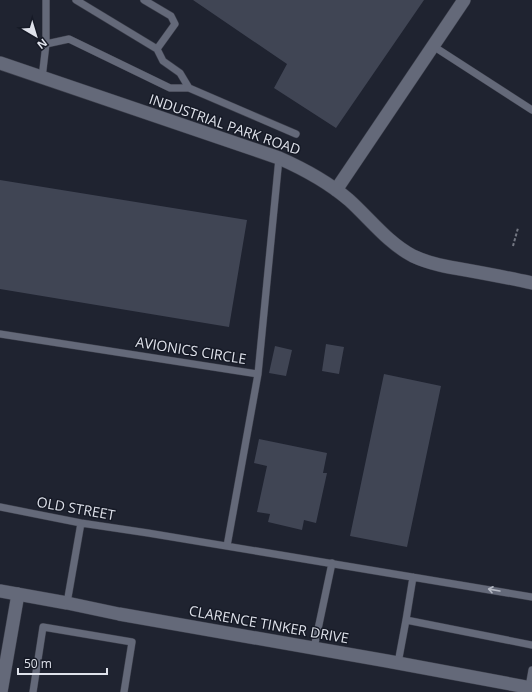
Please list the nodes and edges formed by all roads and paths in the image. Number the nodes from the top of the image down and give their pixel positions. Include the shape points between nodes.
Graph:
1 (46, 0) edge
2 (76, 0) edge
3 (144, 0) edge
4 (464, 0) edge
5 (46, 44) junction
6 (433, 46) junction
7 (157, 50) junction
8 (0, 63) edge
9 (42, 78) junction
10 (189, 88) junction
11 (532, 110) edge
12 (296, 134) dead end
13 (279, 158) junction
14 (336, 190) junction
15 (518, 228) dead end
16 (513, 246) dead end
17 (532, 283) edge
18 (0, 334) edge
19 (258, 374) junction
20 (0, 507) edge
21 (81, 523) junction
22 (227, 546) junction
23 (332, 563) junction
24 (413, 577) junction
25 (0, 591) edge
26 (18, 594) junction
27 (532, 597) edge
28 (67, 603) junction
29 (406, 620) junction
30 (532, 645) edge
31 (314, 648) junction
32 (398, 663) junction
33 (532, 670) edge
34 (530, 688) edge
35 (2, 692) edge
36 (33, 692) edge
37 (124, 692) edge

1 - 5 lane
2 - 7 lane
3 - 7 lane via 171,16 175,24
4 - 6 street
5 - 9 lane
5 - 10 lane via 69,39 170,88
6 - 11 lane
6 - 14 street
7 - 10 lane via 163,61 180,73
8 - 9 street, INDUSTRIAL PARK ROAD
9 - 13 street, INDUSTRIAL PARK ROAD
10 - 12 lane
13 - 14 street, INDUSTRIAL PARK ROAD via 298,166
13 - 19 lane, AVIONICS CIRCLE
14 - 17 street, INDUSTRIAL PARK ROAD via 385,236 414,256 441,265
15 - 16 path
18 - 19 lane, AVIONICS CIRCLE
19 - 22 lane
20 - 21 lane, OLD STREET
21 - 22 lane, OLD STREET
21 - 28 lane
22 - 23 lane, OLD STREET
23 - 24 lane, OLD STREET
23 - 31 lane
27 -> 24 lane, OLD STREET
24 - 29 lane
25 - 26 street, CLARENCE TINKER DRIVE
26 - 28 street, CLARENCE TINKER DRIVE
26 - 35 street
28 - 31 street, CLARENCE TINKER DRIVE
29 - 30 lane
29 - 32 lane
31 - 32 street, CLARENCE TINKER DRIVE
32 - 34 street, CLARENCE TINKER DRIVE
33 - 34 lane
36 - 37 lane via 43,627 132,642

